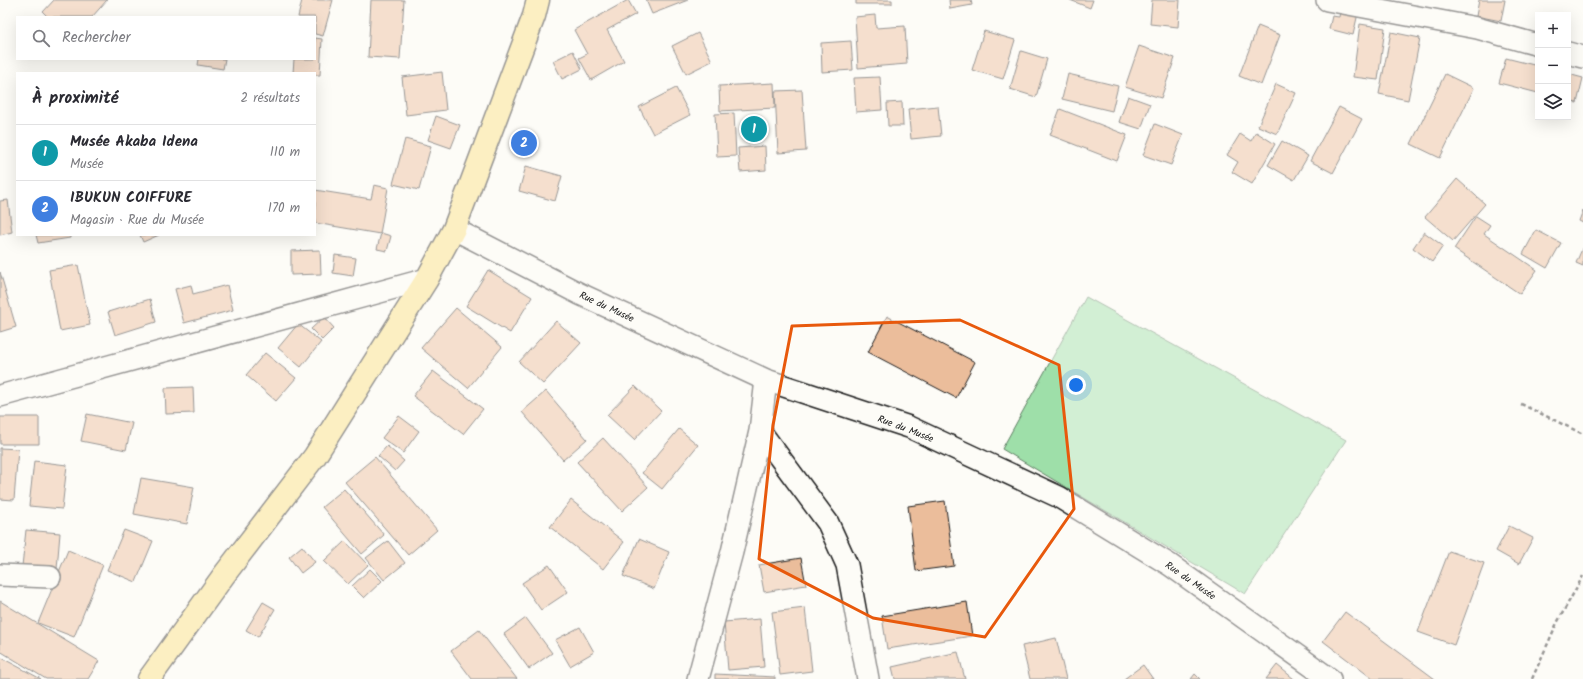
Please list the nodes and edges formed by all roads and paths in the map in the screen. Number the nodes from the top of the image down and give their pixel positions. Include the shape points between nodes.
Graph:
1 (538, 0) edge
2 (1327, 0) edge
3 (1535, 44) edge
4 (1571, 54) edge
5 (1583, 58) edge
6 (454, 229) junction
7 (427, 278) junction
8 (766, 380) junction
9 (0, 396) edge
10 (1521, 404) dead end
11 (760, 431) junction
12 (1583, 434) edge
13 (0, 575) edge
14 (1583, 576) edge
15 (50, 577) dead end
16 (149, 679) edge
17 (698, 679) edge
18 (868, 679) edge
19 (1330, 679) edge
20 (1532, 679) edge

1 - 6 main road
2 - 3 street via 1478,28
4 - 5 street
6 - 7 main road
6 - 8 street, Rue du Musée via 580,294
7 - 9 street
7 - 16 main road via 315,456
8 - 11 street
8 - 19 street, Rue du Musée via 909,427 1059,497 1170,565
10 - 12 path
11 - 17 street via 732,552
11 - 18 street via 828,523 847,565
13 - 15 street
14 - 20 path via 1557,623

